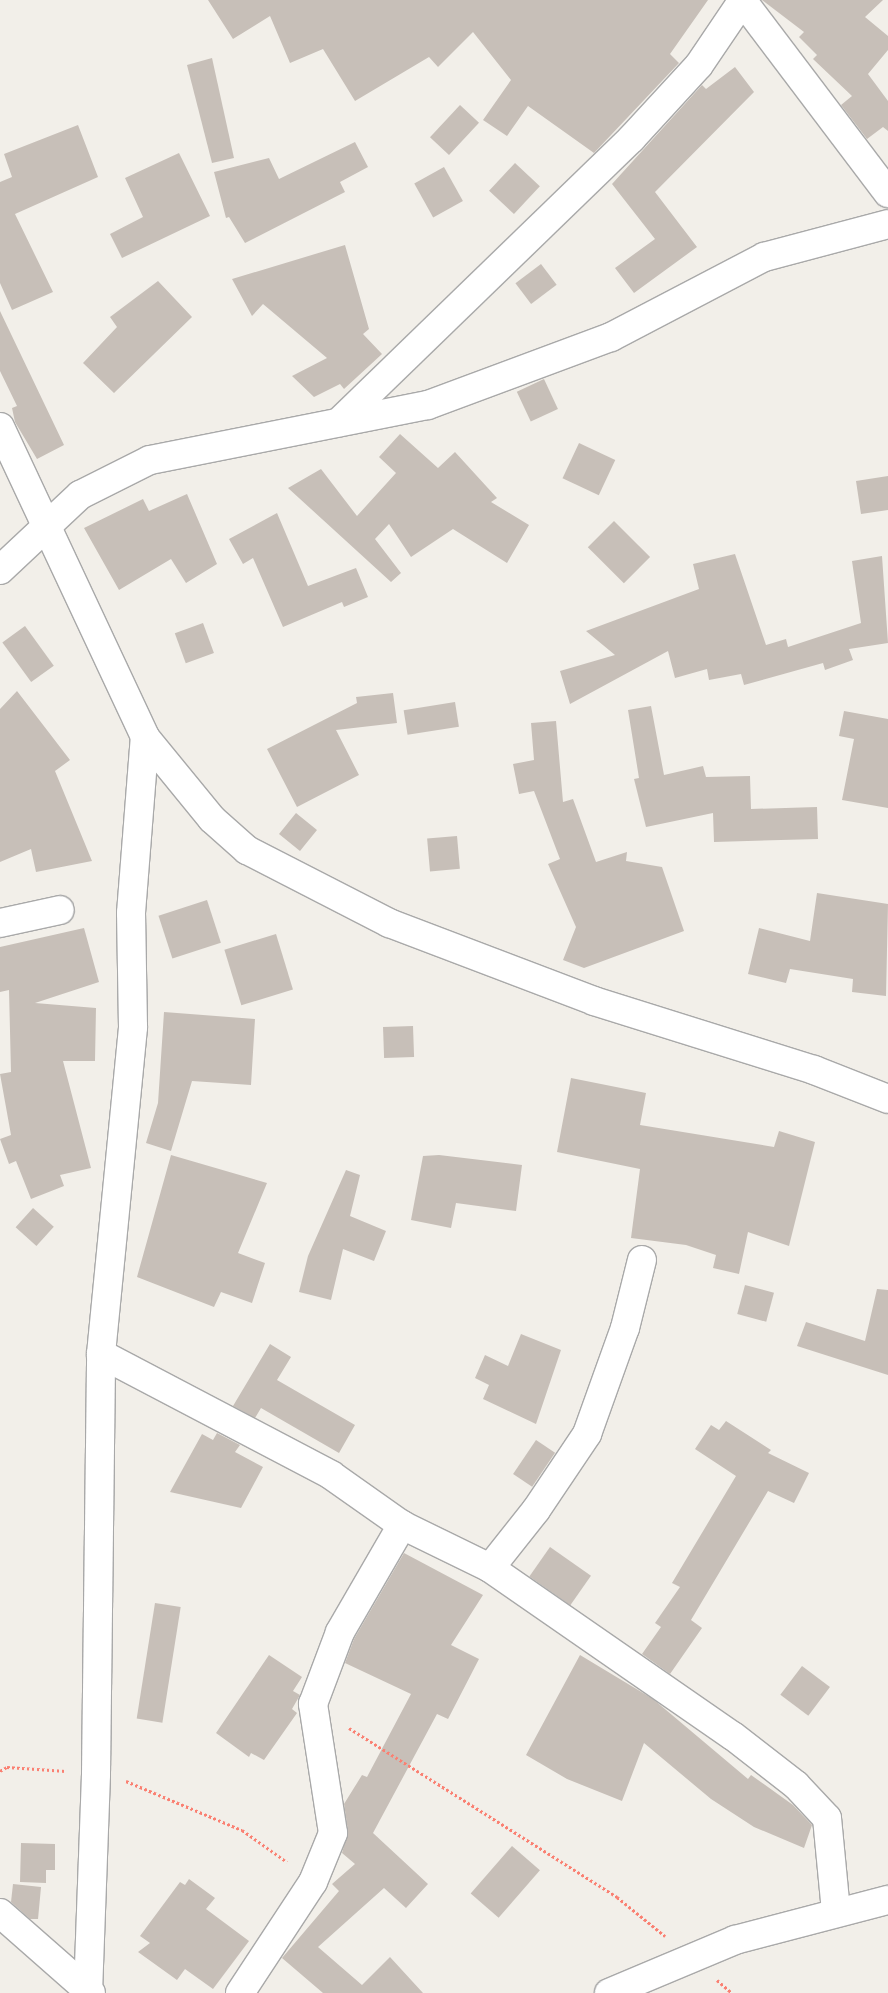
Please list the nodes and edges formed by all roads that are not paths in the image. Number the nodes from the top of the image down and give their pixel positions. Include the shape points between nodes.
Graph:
1 (742, 0) edge
2 (888, 193) edge
3 (888, 224) edge
4 (339, 422) junction
5 (0, 427) edge
6 (46, 526) junction
7 (0, 570) edge
8 (145, 737) junction
9 (60, 910) dead end
10 (0, 922) edge
11 (888, 1099) edge
12 (642, 1260) dead end
13 (101, 1354) junction
14 (402, 1525) junction
15 (490, 1568) junction
16 (888, 1900) edge
17 (0, 1912) edge
18 (836, 1912) junction
19 (89, 1992) edge
20 (240, 1993) edge
21 (609, 1993) edge

1 - 2 street
1 - 4 street via 700,65 631,139
3 - 4 street via 764,257 658,315 514,376 428,405
4 - 6 street via 150,460 80,495
5 - 6 street
6 - 7 street
6 - 8 street
8 - 11 street via 212,819 247,850 328,895 594,1001 814,1070
8 - 13 street via 131,913 133,1027
9 - 10 street
12 - 15 street via 625,1328 587,1434 536,1510
13 - 14 street via 331,1475
13 - 19 street via 96,1774
14 - 15 street
14 - 20 street via 340,1632 313,1704 333,1833 313,1882
15 - 18 street via 796,1785 827,1818
16 - 18 street
17 - 19 street
18 - 21 street via 691,1956

